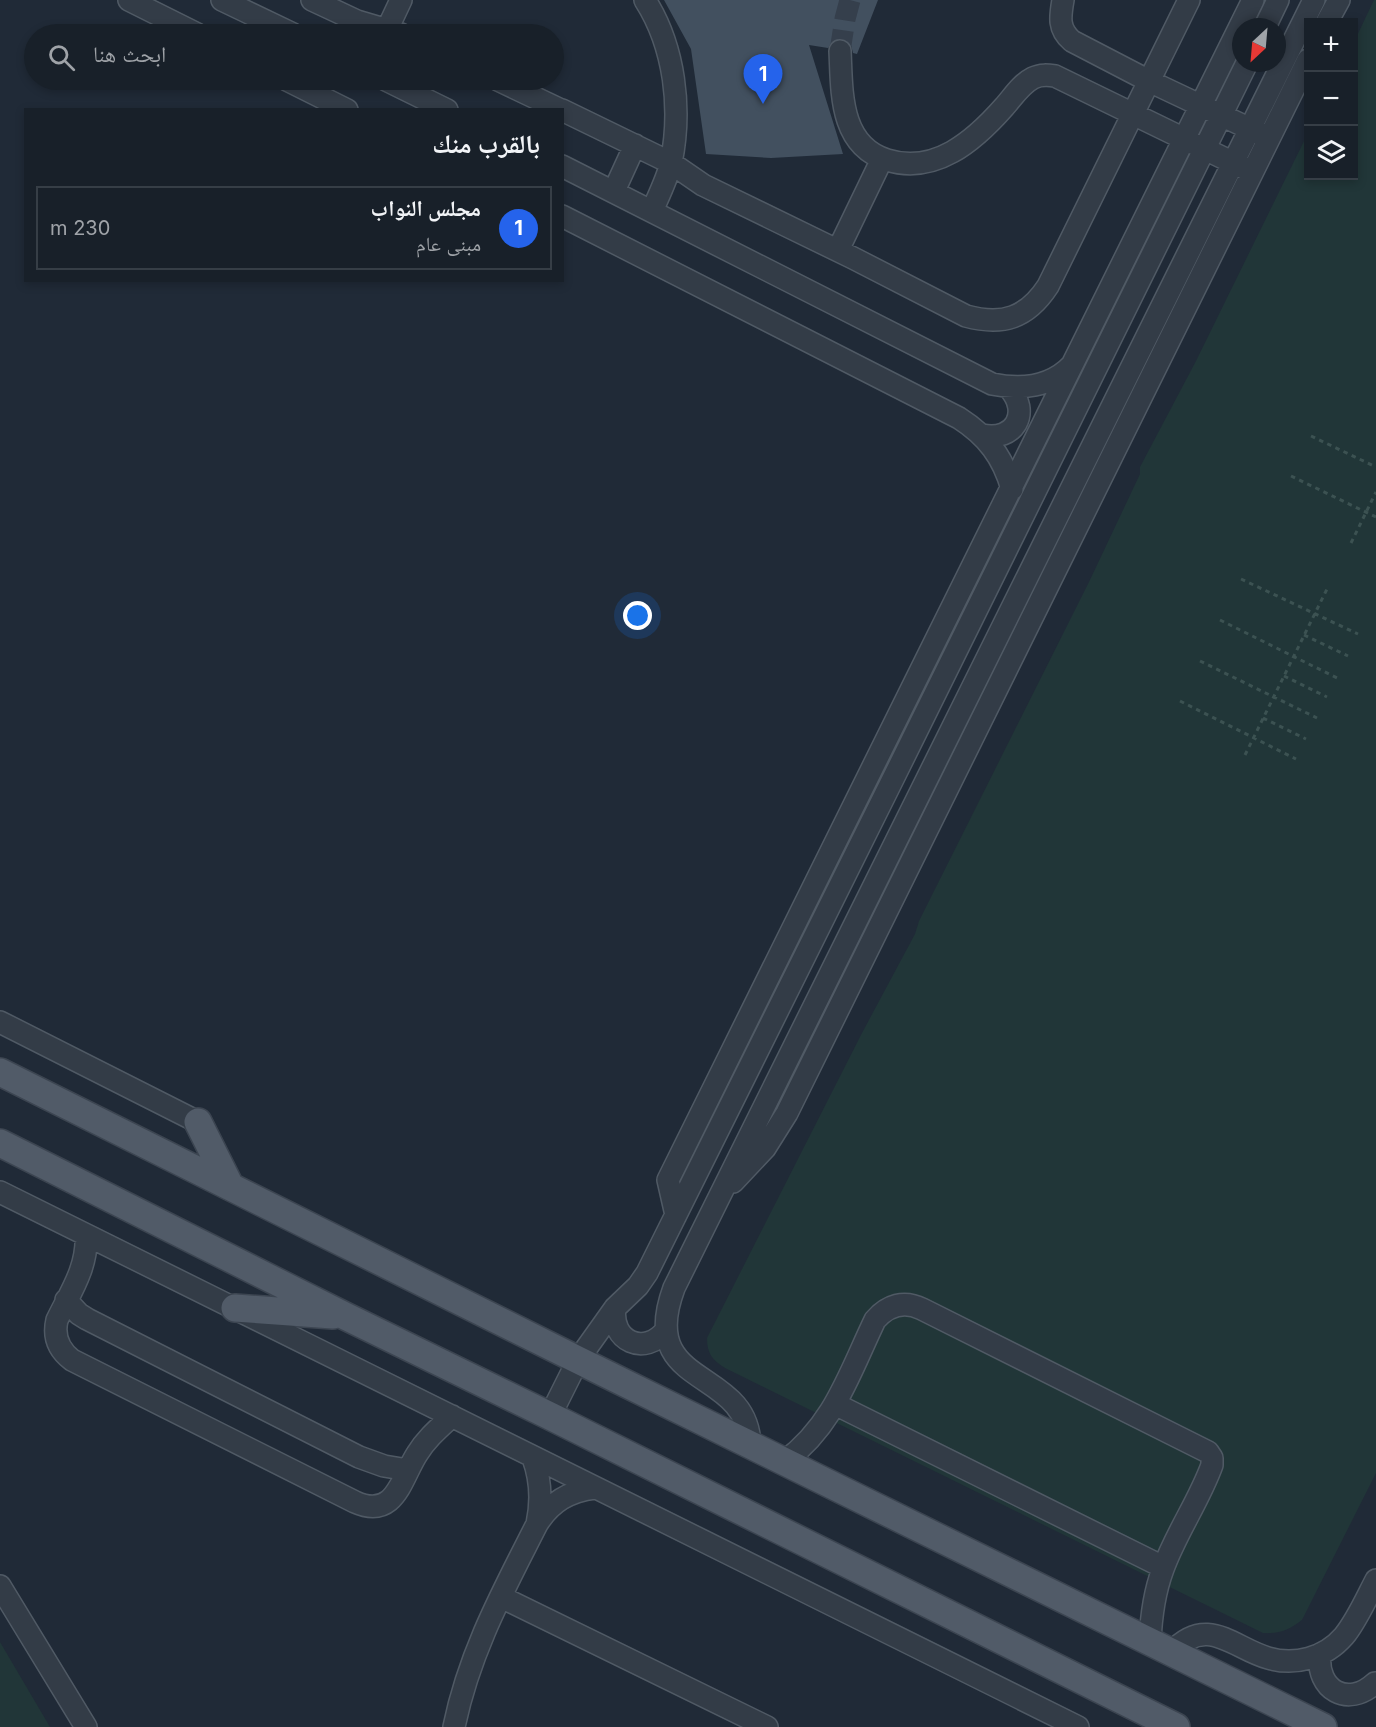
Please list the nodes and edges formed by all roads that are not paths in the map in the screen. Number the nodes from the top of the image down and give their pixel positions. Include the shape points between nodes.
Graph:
1 (129, 0) edge
2 (222, 0) edge
3 (312, 0) edge
4 (401, 0) edge
5 (645, 0) edge
6 (1064, 0) edge
7 (1189, 0) edge
8 (1253, 0) edge
9 (1278, 0) edge
10 (1314, 0) edge
11 (1339, 0) edge
12 (1269, 18) edge
13 (1330, 18) edge
14 (178, 24) edge
15 (272, 24) edge
16 (366, 24) edge
17 (394, 24) edge
18 (840, 51) tunnel mouth
19 (1304, 66) edge
20 (1243, 72) edge
21 (1149, 81) junction
22 (307, 90) edge
23 (406, 90) edge
24 (519, 90) edge
25 (1201, 106) junction
26 (343, 108) edge
27 (443, 108) edge
28 (558, 108) edge
29 (564, 111) edge
30 (1133, 114) junction
31 (1221, 116) junction
32 (1259, 134) junction
33 (1184, 139) junction
34 (635, 145) junction
35 (1204, 149) junction
36 (882, 159) junction
37 (671, 163) junction
38 (1233, 163) junction
39 (564, 167) edge
40 (1252, 171) junction
41 (614, 191) junction
42 (652, 211) junction
43 (564, 217) edge
44 (838, 250) junction
45 (1075, 362) junction
46 (1009, 388) junction
47 (982, 435) junction
48 (1012, 489) junction
49 (881, 754) junction
50 (890, 785) junction
51 (0, 1022) edge
52 (0, 1072) edge
53 (198, 1122) joint
54 (0, 1143) edge
55 (230, 1186) junction
56 (0, 1192) edge
57 (721, 1192) junction
58 (676, 1215) junction
59 (86, 1235) junction
60 (66, 1300) junction
61 (235, 1308) junction
62 (615, 1308) junction
63 (345, 1316) junction
64 (666, 1330) junction
65 (578, 1360) junction
66 (835, 1404) junction
67 (452, 1416) junction
68 (550, 1416) junction
69 (750, 1445) junction
70 (534, 1458) junction
71 (784, 1462) junction
72 (408, 1470) junction
73 (595, 1488) junction
74 (537, 1524) junction
75 (1163, 1567) junction
76 (1376, 1580) edge
77 (0, 1586) edge
78 (501, 1597) junction
79 (1161, 1647) junction
80 (1320, 1654) junction
81 (1376, 1680) edge
82 (87, 1727) edge
83 (454, 1727) edge
84 (767, 1727) edge
85 (1078, 1727) edge
86 (1176, 1727) edge
87 (1323, 1727) edge

1 - 14 street
2 - 15 street
3 - 16 street
4 - 17 street
5 - 37 street via 661,32 675,91
6 - 21 street via 1060,13 1066,36
7 - 21 street
8 - 25 street
9 - 12 street
10 - 32 street
11 - 13 street
18 - 36 street via 846,119 855,136
19 - 32 street
20 - 31 street
21 - 25 street
21 - 30 street
22 - 26 street
23 - 27 street
24 - 28 street
25 - 31 street
25 - 33 street
29 - 34 street
30 - 33 street
30 - 36 street via 1056,76 1045,75 1026,82 986,126 947,156 915,165
30 - 44 street via 1040,300 1013,317 982,321 966,316
31 - 32 street
31 - 35 street
32 - 38 street
32 - 40 street
33 - 35 street
33 - 45 street
34 - 37 street
34 - 41 street
35 - 38 street
35 - 50 street
36 - 44 street
37 - 42 street
37 - 44 street via 703,185
38 - 40 street
38 - 57 street
39 - 41 street
40 - 57 street via 787,1113 765,1148
41 - 42 street
42 - 46 street via 992,384
43 - 47 street via 959,418
45 - 46 street via 1040,384
45 - 48 street
46 - 47 street via 1019,404 1016,423 1002,435
47 - 48 street via 1001,460
48 - 49 street
49 - 50 street
49 - 58 street via 668,1180
50 - 58 street
51 - 53 street
52 - 55 main road
53 - 55 main road
54 - 63 main road
55 - 65 main road
56 - 59 street
57 - 64 street via 674,1288 667,1306
58 - 62 street via 647,1273
59 - 60 street via 84,1263
59 - 61 street
60 - 72 street via 87,1319 358,1457
60 - 72 street via 56,1334 60,1349 72,1360 355,1502 371,1507 386,1503 397,1494
61 - 63 main road
61 - 67 street
62 - 64 street via 615,1324 628,1341 649,1343
62 - 65 street
63 - 68 main road
64 - 69 street via 673,1353 683,1366 735,1402 744,1415
65 - 68 street
65 - 69 main road
66 - 71 street via 813,1437
66 - 75 street
66 - 75 street via 875,1320 896,1305 914,1305 1208,1452 1212,1465
67 - 70 street
67 - 72 street via 426,1441
68 - 86 main road
69 - 71 main road
70 - 73 street
70 - 74 street via 541,1497
71 - 79 main road
73 - 74 street via 557,1501
73 - 85 street
74 - 78 street
75 - 79 street via 1153,1606
76 - 80 street via 1343,1637
77 - 82 street
78 - 83 street via 465,1679
78 - 84 street
79 - 80 street via 1210,1635 1281,1661
79 - 87 main road
80 - 81 street via 1322,1678 1340,1693 1355,1695

